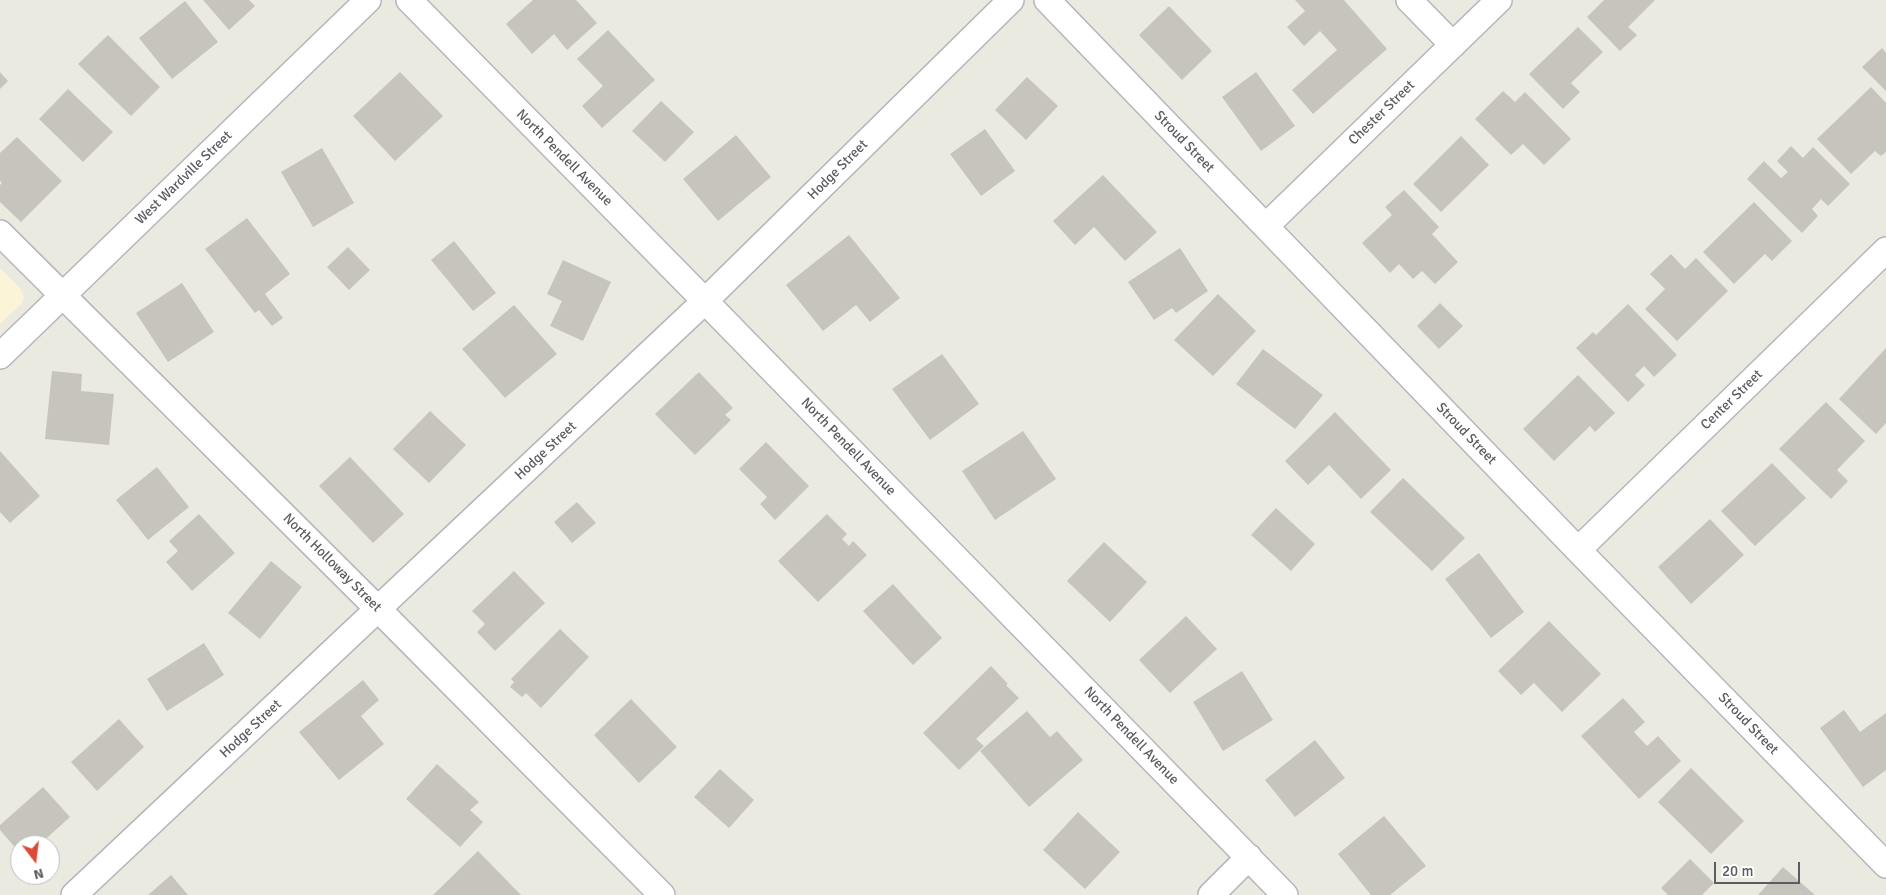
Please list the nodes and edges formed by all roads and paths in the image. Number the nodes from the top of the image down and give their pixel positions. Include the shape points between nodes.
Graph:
1 (368, 0) edge
2 (409, 0) edge
3 (1010, 0) edge
4 (1048, 0) edge
5 (1409, 0) edge
6 (1499, 0) edge
7 (1453, 45) junction
8 (1266, 226) junction
9 (0, 233) edge
10 (1886, 250) edge
11 (63, 295) junction
12 (706, 301) junction
13 (0, 356) edge
14 (1578, 550) junction
15 (379, 610) junction
16 (1249, 857) junction
17 (1886, 865) edge
18 (74, 895) edge
19 (662, 895) edge
20 (1211, 895) edge
21 (1285, 895) edge

1 - 11 street, West Wardville Street
2 - 12 street, North Pendell Avenue
3 - 12 street, Hodge Street
4 - 8 street, Stroud Street
5 - 7 street
6 - 7 street, Chester Street
7 - 8 street, Chester Street
8 - 14 street, Stroud Street
9 - 11 street, North Holloway Street
10 - 14 street, Center Street
11 - 13 street, West Wardville Street
11 - 15 street, North Holloway Street
12 - 15 street, Hodge Street
12 - 16 street, North Pendell Avenue
14 - 17 street, Stroud Street
15 - 18 street, Hodge Street
15 - 19 street, North Holloway Street
16 - 20 street
16 - 21 street, North Pendell Avenue

